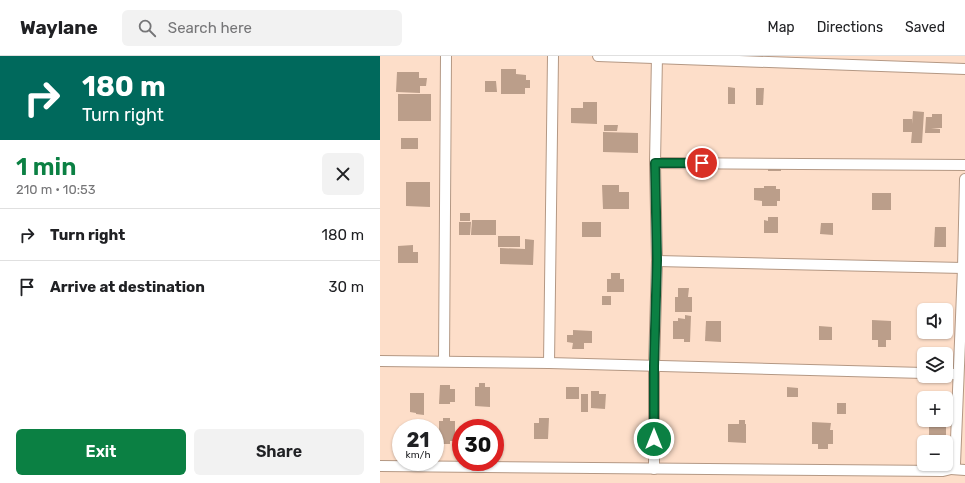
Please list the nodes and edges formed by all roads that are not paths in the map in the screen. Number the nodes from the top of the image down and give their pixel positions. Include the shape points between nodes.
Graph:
1 (446, 56) edge
2 (553, 56) edge
3 (598, 56) edge
4 (657, 57) edge
5 (965, 69) edge
6 (655, 163) junction
7 (965, 165) edge
8 (965, 179) edge
9 (657, 260) junction
10 (963, 268) junction
11 (380, 361) edge
12 (444, 361) junction
13 (548, 362) junction
14 (654, 366) junction
15 (917, 373) edge
16 (953, 374) edge
17 (958, 374) junction
18 (380, 466) edge
19 (953, 466) edge
20 (654, 469) junction
21 (953, 469) edge
22 (965, 470) edge
23 (917, 471) edge

1 - 12 street
2 - 13 street
3 - 4 street
4 - 5 street
4 - 6 street
6 - 7 street
6 - 9 street
8 - 10 street
9 - 10 street
9 - 14 street
10 - 17 street
11 - 12 street
12 - 13 street
13 - 14 street
14 - 15 street
14 - 20 street
16 - 17 street
17 - 19 street
18 - 20 street
20 - 23 street
21 - 22 street

